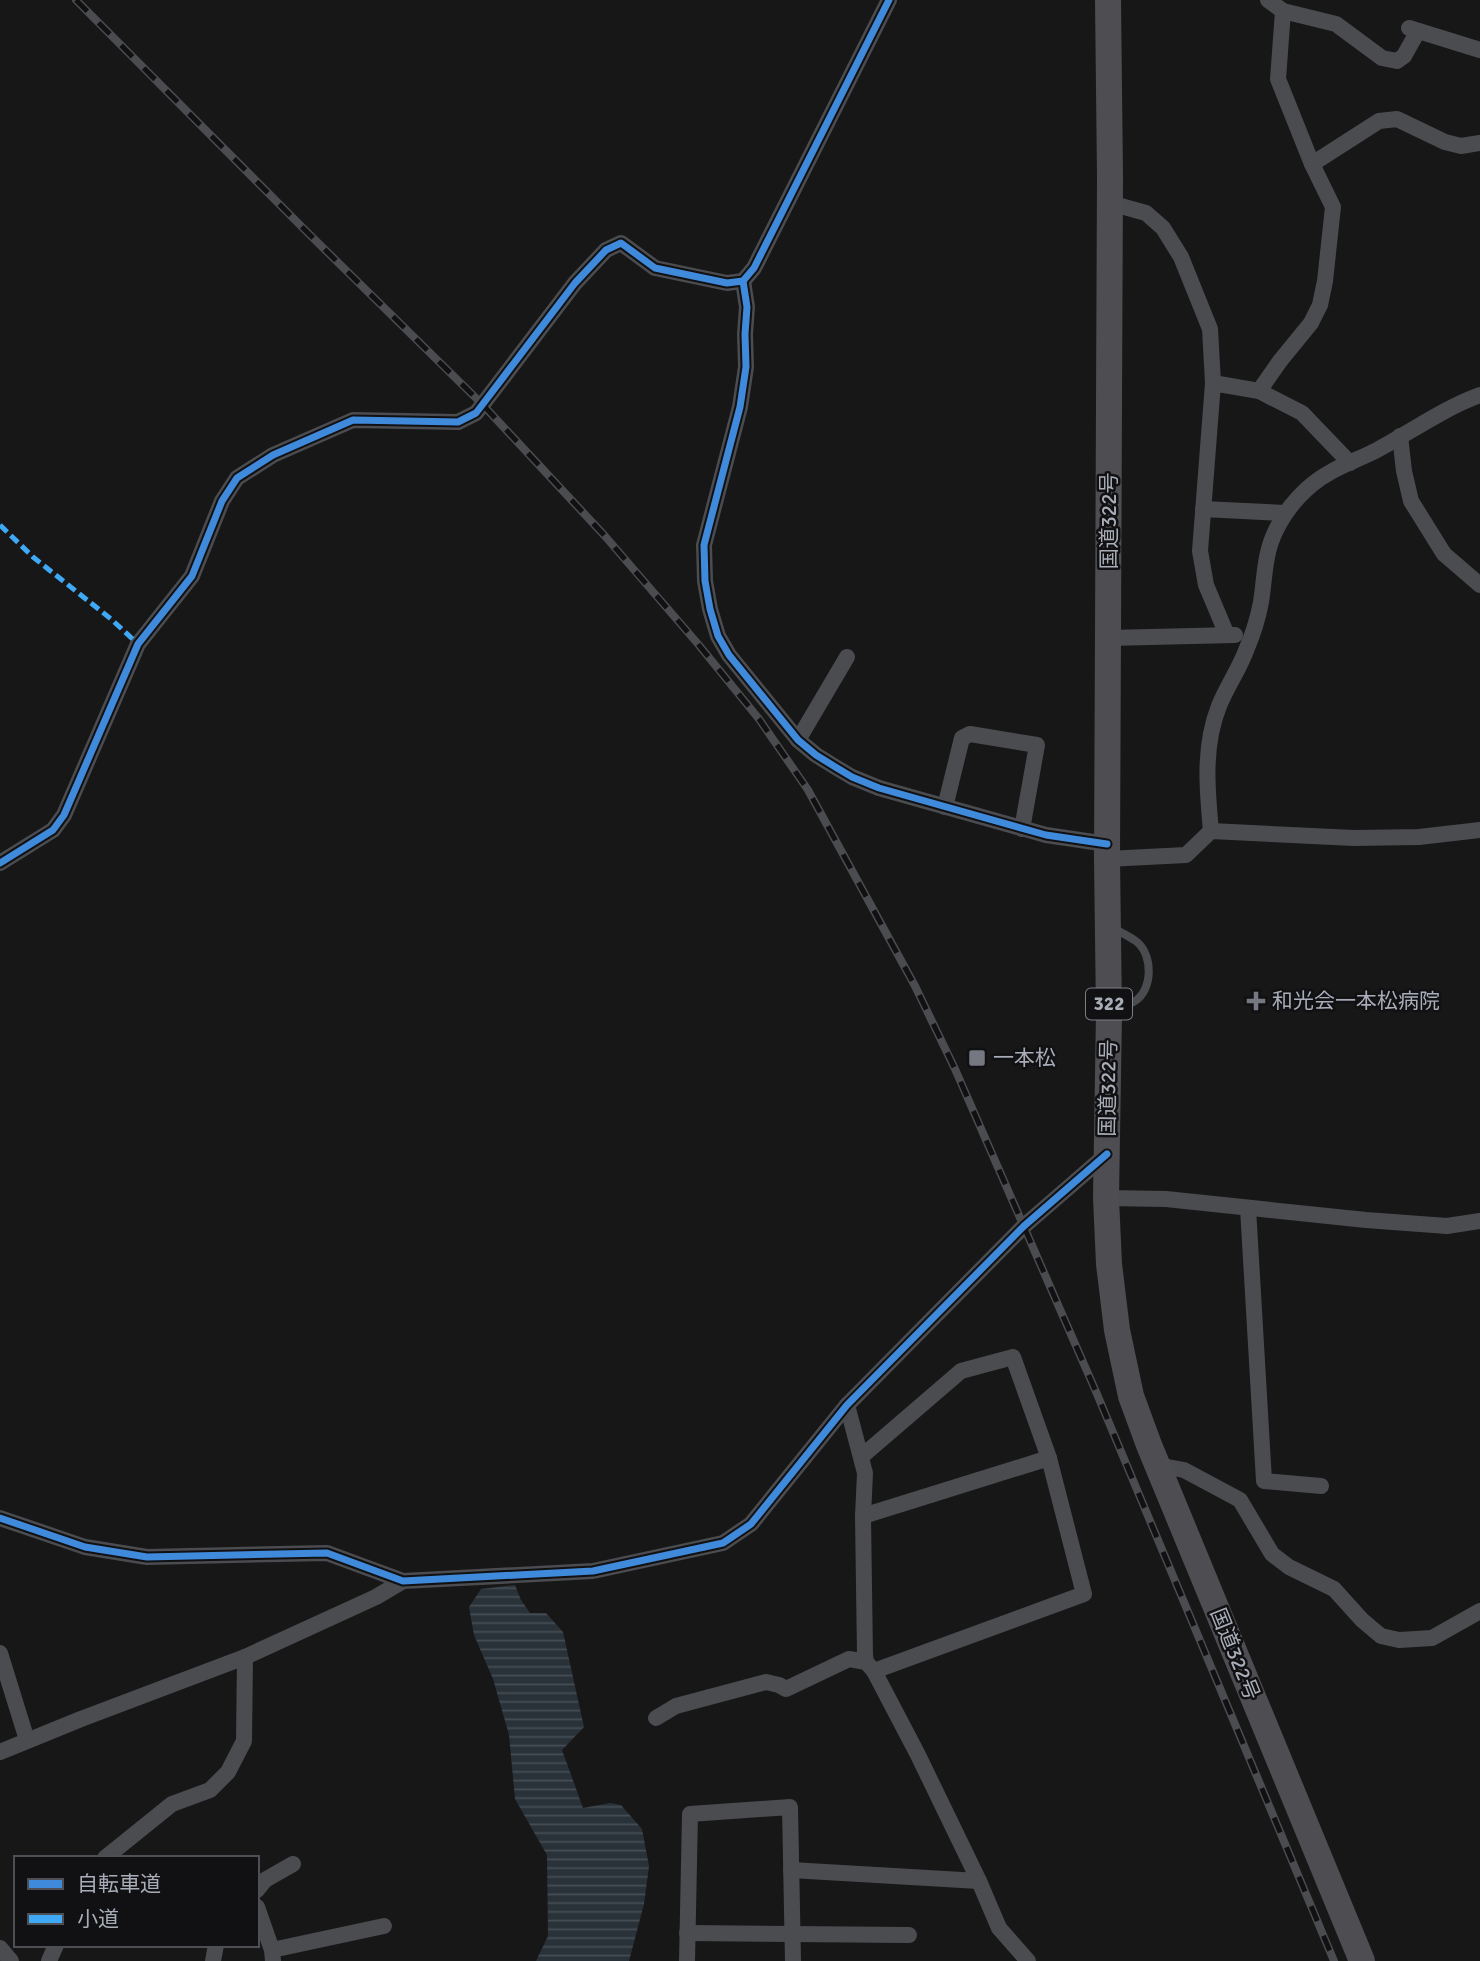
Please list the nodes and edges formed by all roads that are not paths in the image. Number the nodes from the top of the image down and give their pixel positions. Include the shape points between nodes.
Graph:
1 (889, 0) edge
2 (1108, 0) edge
3 (1268, 0) edge
4 (1283, 11) junction
5 (1480, 50) edge
6 (1480, 143) edge
7 (1312, 164) junction
8 (1110, 202) junction
9 (743, 281) junction
10 (1213, 383) junction
11 (1259, 391) junction
12 (1480, 395) edge
13 (1400, 436) junction
14 (1350, 463) junction
15 (1203, 509) junction
16 (1285, 513) junction
17 (1480, 584) edge
18 (1227, 635) junction
19 (1252, 635) junction
20 (1108, 638) junction
21 (847, 657) dead end
22 (798, 740) junction
23 (945, 807) junction
24 (1022, 829) junction
25 (1480, 830) edge
26 (1211, 831) junction
27 (1107, 851) junction
28 (0, 863) edge
29 (1108, 925) junction
30 (1109, 1013) junction
31 (1107, 1154) junction
32 (1105, 1198) junction
33 (1248, 1208) junction
34 (1480, 1221) edge
35 (847, 1405) junction
36 (861, 1457) junction
37 (1049, 1458) junction
38 (1157, 1465) junction
39 (1321, 1486) dead end
40 (863, 1516) junction
41 (0, 1518) edge
42 (403, 1581) junction
43 (1480, 1611) edge
44 (0, 1653) edge
45 (245, 1657) junction
46 (870, 1666) junction
47 (656, 1718) dead end
48 (27, 1741) junction
49 (0, 1752) edge
50 (107, 1856) edge
51 (293, 1864) dead end
52 (791, 1870) junction
53 (979, 1881) junction
54 (259, 1888) edge
55 (259, 1914) edge
56 (384, 1926) dead end
57 (687, 1933) junction
58 (792, 1933) junction
59 (909, 1935) dead end
60 (0, 1948) edge
61 (273, 1956) edge
62 (11, 1961) edge
63 (687, 1961) edge
64 (793, 1961) edge
65 (1028, 1961) edge
66 (1362, 1961) edge

1 - 9 street via 754,268
2 - 8 highway, 国道322号 / 322
3 - 4 street
4 - 5 street via 1336,24 1382,58 1397,61 1404,56 1414,30
4 - 7 street via 1278,79
6 - 7 street via 1461,146 1397,119 1379,121
7 - 11 street via 1333,207 1320,305
8 - 10 street via 1146,213 1163,228 1181,257 1210,329
8 - 20 highway, 国道322号 / 322
9 - 22 street via 746,367 704,545 705,581 718,636 729,656
9 - 28 street via 727,283 655,268 621,243 607,250 575,283 476,413 458,422 354,420 273,455 237,478 222,501 192,576 138,644 64,815 53,830
10 - 11 street
10 - 15 street
11 - 14 street via 1302,413
12 - 13 street
13 - 14 street
13 - 17 street via 1411,501 1444,554
14 - 16 street via 1312,485
15 - 16 street
15 - 18 street via 1200,551 1206,585
16 - 19 street via 1268,548
18 - 19 street
18 - 20 street
19 - 26 street via 1218,708 1210,743 1206,780
20 - 27 highway, 国道322号 / 322
21 - 22 street
22 - 23 street via 852,777
23 - 24 street
23 - 24 street via 962,738 970,734 1037,746
24 - 27 street
25 - 26 street via 1354,838
26 - 27 street via 1186,855
27 - 29 highway, 国道322号 / 322
29 - 30 highway, 国道322号 / 322
29 - 30 lane via 1144,950 1149,973 1137,1000
30 - 31 highway, 国道322号 / 322
31 - 32 highway, 国道322号 / 322
31 - 35 street via 1024,1226
32 - 33 street
32 - 38 highway, 国道322号 / 322 via 1117,1330 1131,1395
33 - 34 street via 1447,1226
33 - 39 street via 1264,1481
35 - 36 street
35 - 42 street via 751,1524 723,1543 593,1571
36 - 37 street via 961,1371 1013,1357
36 - 40 street
37 - 40 street
37 - 46 street via 1084,1594
38 - 43 street via 1184,1470 1240,1500 1272,1554 1334,1589 1381,1636 1432,1638
38 - 66 highway, 国道322号 / 322
40 - 46 street via 865,1655
41 - 42 street via 85,1547 147,1557 327,1553
42 - 45 street
44 - 48 street
45 - 48 street
45 - 50 street via 244,1741 228,1772 209,1790 172,1804
46 - 47 street via 849,1659 786,1689 766,1682 676,1706
46 - 53 street
48 - 49 street
51 - 54 street
52 - 53 street
52 - 57 street via 790,1807 690,1814
52 - 58 street
53 - 65 street via 999,1928
55 - 61 street
56 - 61 street
57 - 58 street
57 - 63 street
58 - 59 street
58 - 64 street
60 - 62 street

